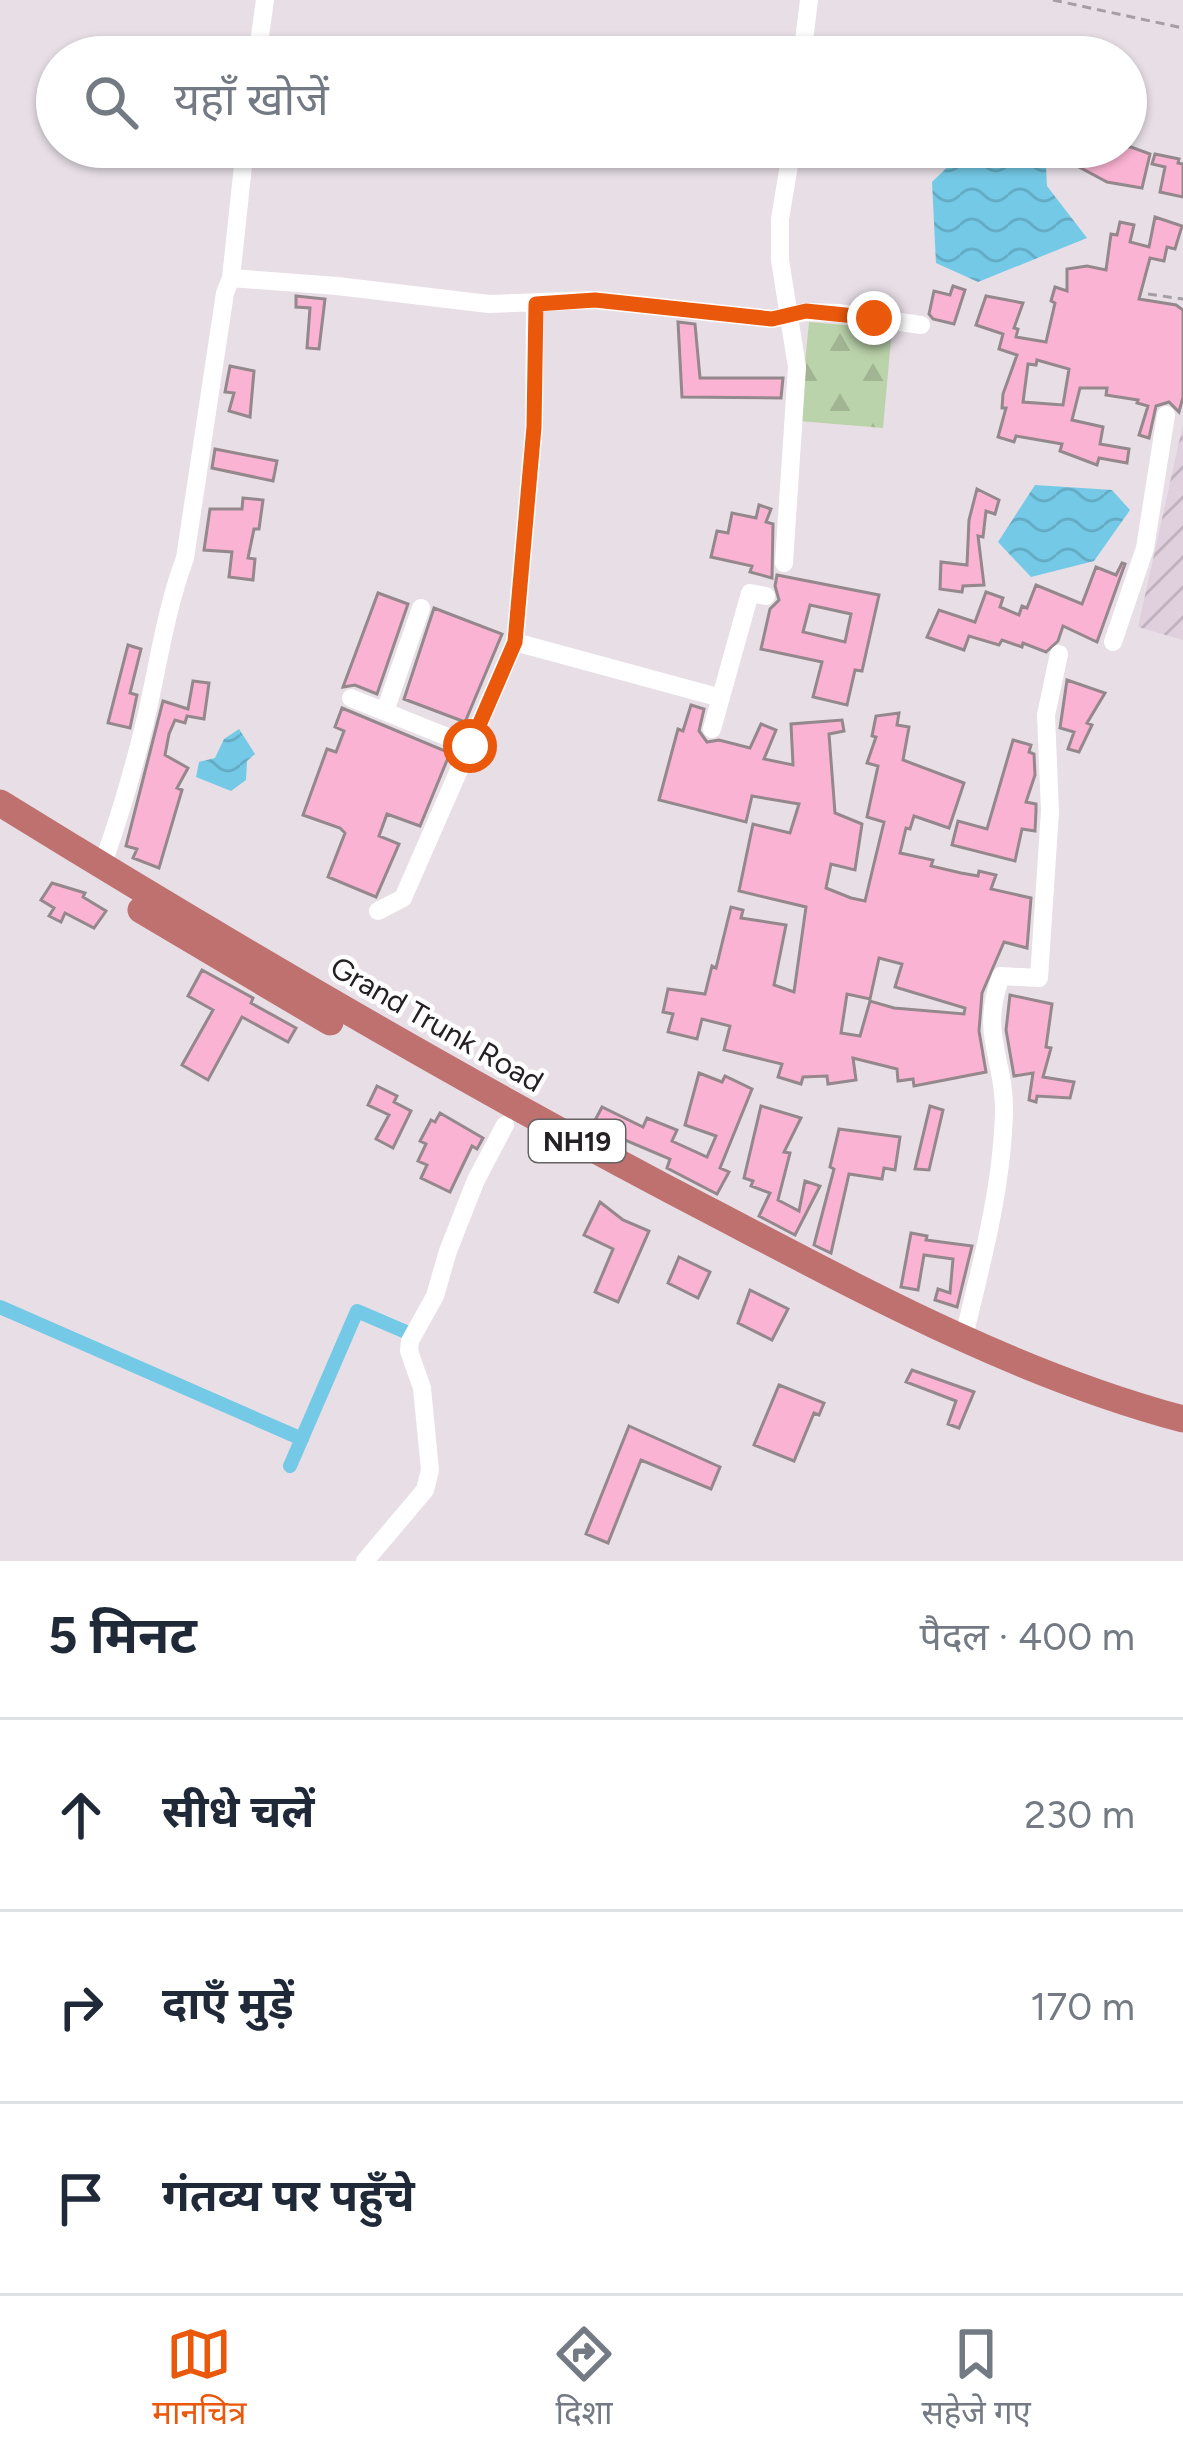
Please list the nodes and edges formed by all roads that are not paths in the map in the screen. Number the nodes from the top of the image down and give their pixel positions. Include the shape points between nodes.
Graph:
1 (265, 0) edge
2 (809, 0) edge
3 (260, 36) edge
4 (805, 36) edge
5 (242, 168) edge
6 (788, 168) edge
7 (231, 278) junction
8 (536, 304) junction
9 (789, 315) junction
10 (921, 325) dead end
11 (1166, 415) dead end
12 (784, 563) dead end
13 (766, 596) dead end
14 (421, 608) dead end
15 (1113, 641) dead end
16 (515, 642) junction
17 (1059, 654) dead end
18 (351, 698) dead end
19 (721, 698) junction
20 (385, 711) junction
21 (712, 729) dead end
22 (470, 746) junction
23 (0, 803) edge
24 (0, 825) edge
25 (71, 858) junction
26 (102, 866) junction
27 (378, 911) dead end
28 (305, 996) junction
29 (453, 1084) junction
30 (505, 1125) junction
31 (694, 1214) junction
32 (817, 1278) junction
33 (963, 1340) junction
34 (1183, 1419) edge
35 (1183, 1438) edge
36 (365, 1561) edge

1 - 3 street
2 - 4 street
5 - 7 street
6 - 9 street via 779,219
7 - 8 street
7 - 26 street via 185,558
8 - 9 street via 595,300
8 - 16 street
9 - 10 street
9 - 12 street via 797,367
11 - 15 street via 1145,548
13 - 19 street via 750,593
14 - 20 street
16 - 19 street
16 - 22 street
17 - 33 street via 1046,715 1050,811 1039,978 1001,976 992,1001 1004,1109 985,1256
18 - 20 street
19 - 21 street
20 - 22 street
22 - 27 street via 403,898
23 - 25 highway, Grand Trunk Road / NH19
24 - 25 highway, Grand Trunk Road / NH19
25 - 26 highway, Grand Trunk Road / NH19
25 - 28 highway, Grand Trunk Road / NH19
26 - 28 highway, Grand Trunk Road / NH19
28 - 29 highway, Grand Trunk Road / NH19
29 - 30 highway, Grand Trunk Road / NH19
29 - 31 highway, Grand Trunk Road / NH19
30 - 31 highway, Grand Trunk Road / NH19
30 - 36 street via 410,1341 430,1470 424,1490
31 - 32 highway, Grand Trunk Road / NH19
32 - 33 highway, Grand Trunk Road / NH19
32 - 35 highway, Grand Trunk Road / NH19 via 955,1357
33 - 34 highway, Grand Trunk Road / NH19

